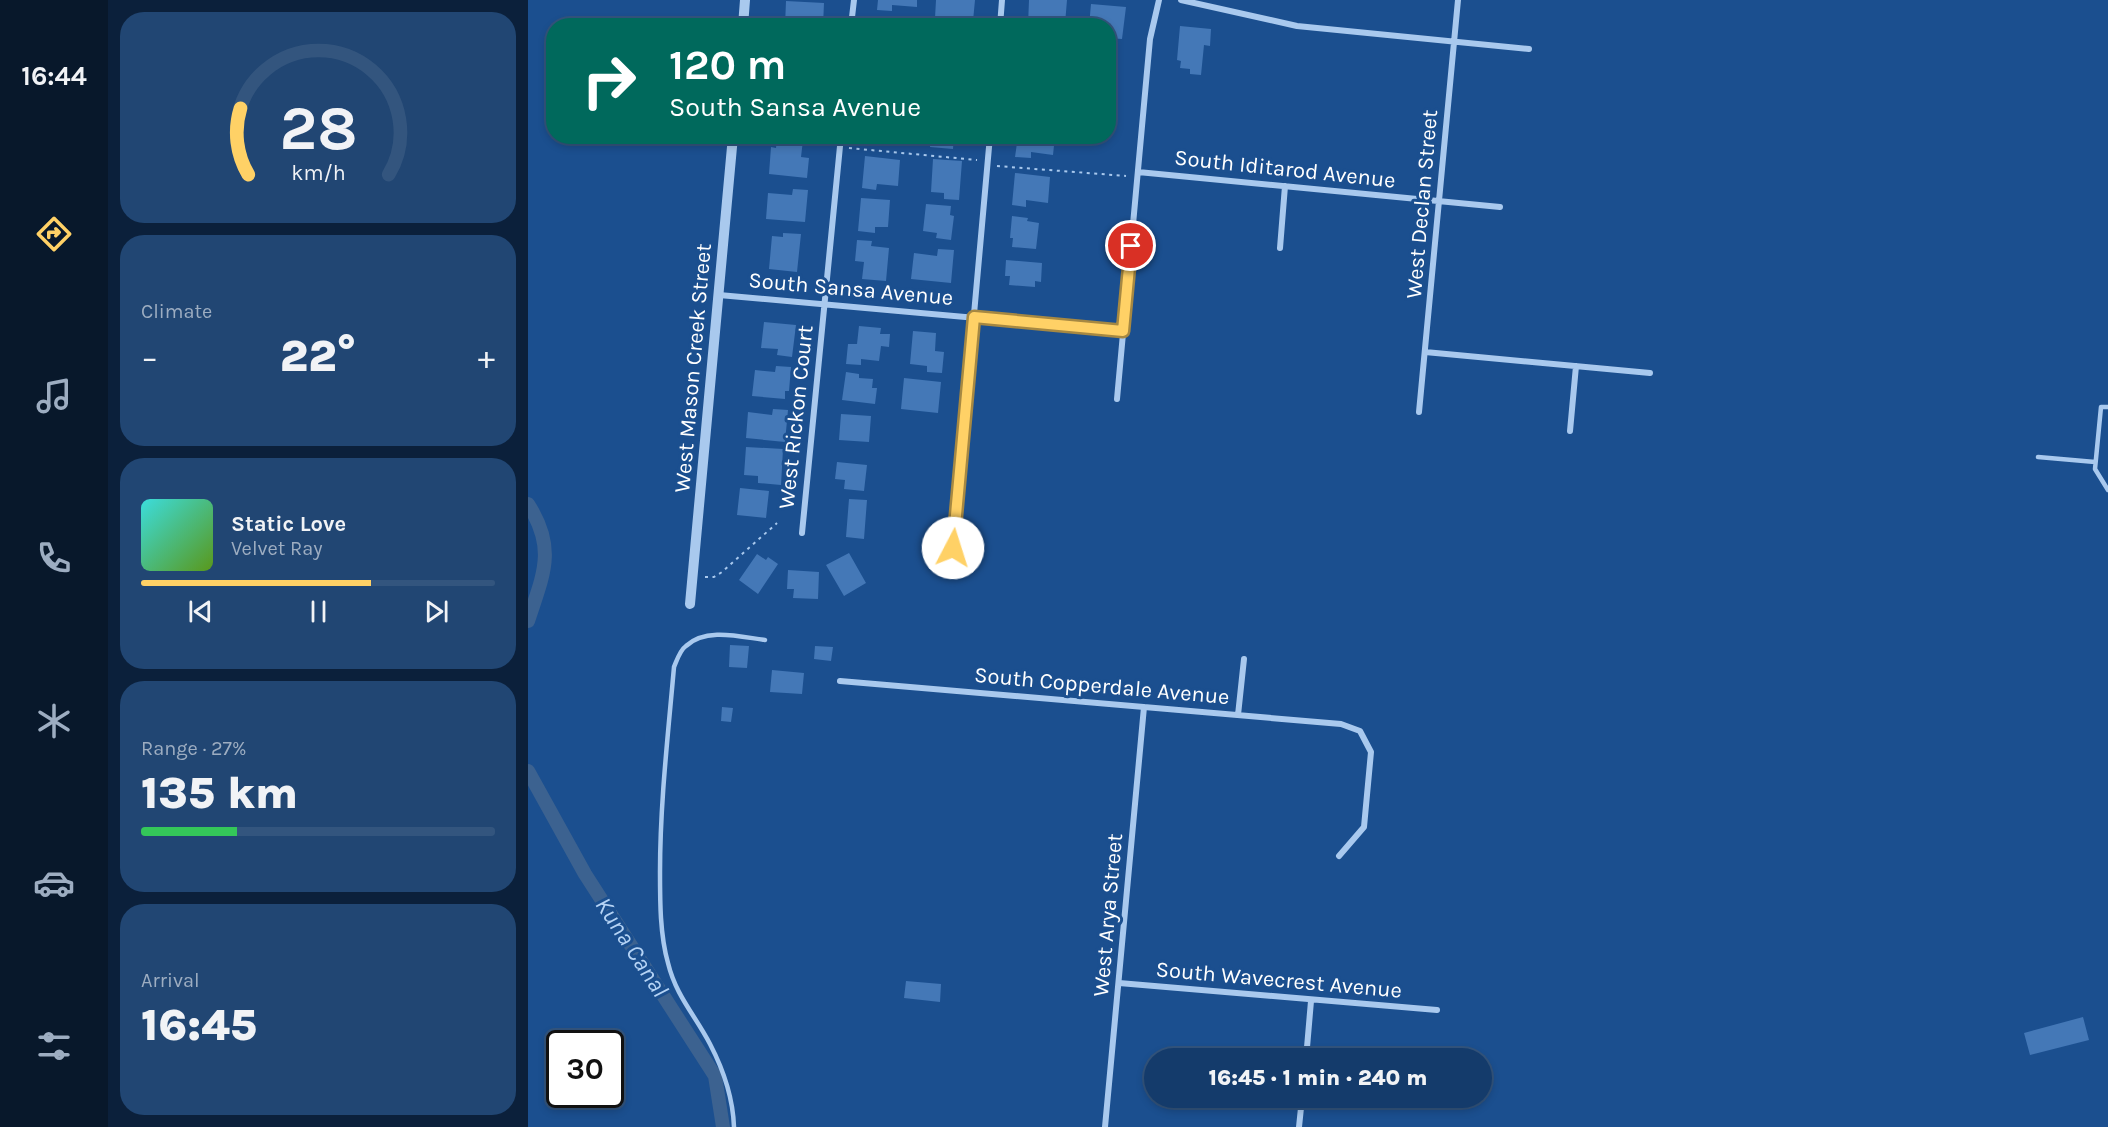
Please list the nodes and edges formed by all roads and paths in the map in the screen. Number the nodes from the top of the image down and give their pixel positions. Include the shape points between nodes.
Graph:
1 (745, 0) edge
2 (854, 0) edge
3 (1002, 0) edge
4 (1159, 0) edge
5 (1181, 0) edge
6 (1458, 0) edge
7 (744, 18) edge
8 (852, 18) edge
9 (1001, 18) edge
10 (1454, 42) junction
11 (1529, 49) dead end
12 (732, 144) edge
13 (840, 144) edge
14 (989, 144) edge
15 (1138, 172) junction
16 (1285, 186) junction
17 (1439, 201) junction
18 (1500, 207) dead end
19 (1280, 248) dead end
20 (719, 295) junction
21 (824, 304) junction
22 (974, 317) junction
23 (1123, 331) junction
24 (1425, 352) junction
25 (1576, 366) junction
26 (1650, 373) dead end
27 (1117, 399) dead end
28 (2108, 407) edge
29 (1419, 412) dead end
30 (1570, 431) dead end
31 (2038, 458) dead end
32 (2096, 462) junction
33 (2108, 490) edge
34 (777, 523) dead end
35 (802, 533) dead end
36 (953, 548) dead end
37 (705, 577) dead end
38 (690, 604) dead end
39 (765, 640) dead end
40 (1244, 659) dead end
41 (840, 681) dead end
42 (1144, 707) junction
43 (1238, 716) junction
44 (1339, 856) dead end
45 (1119, 982) junction
46 (1311, 1001) junction
47 (1437, 1010) dead end
48 (1307, 1048) edge
49 (1301, 1108) edge
50 (734, 1127) edge
51 (1105, 1127) edge
52 (1299, 1127) edge

1 - 7 street
2 - 8 street
3 - 9 street
4 - 15 street via 1150,39
5 - 10 street via 1297,26
6 - 10 street, West Declan Street
10 - 11 street
10 - 17 street, West Declan Street
12 - 20 street, West Mason Creek Street
13 - 21 street, West Rickon Court
14 - 22 street
15 - 16 street, South Iditarod Avenue
15 - 23 street
16 - 17 street, South Iditarod Avenue
16 - 19 street
17 - 18 street, South Iditarod Avenue
17 - 24 street, West Declan Street
20 - 21 street, South Sansa Avenue
20 - 38 street, West Mason Creek Street
21 - 22 street, South Sansa Avenue
21 - 35 street, West Rickon Court
22 - 23 street, South Sansa Avenue
22 - 36 street
23 - 27 street
24 - 25 street
24 - 29 street, West Declan Street
25 - 26 street
25 - 30 street
28 - 32 lane via 2101,407
31 - 32 lane
32 - 33 lane via 2095,470
34 - 37 path via 722,572
39 - 50 lane via 702,636 685,646 674,666 660,831 660,902 667,961 676,989 724,1074
40 - 43 street
41 - 42 street, South Copperdale Avenue
42 - 43 street, South Copperdale Avenue
42 - 45 street, West Arya Street
43 - 44 street, South Copperdale Avenue via 1341,724 1360,731 1371,752 1364,827
45 - 46 street, South Wavecrest Avenue
45 - 51 street, West Arya Street
46 - 47 street, South Wavecrest Avenue
46 - 48 street
49 - 52 street

